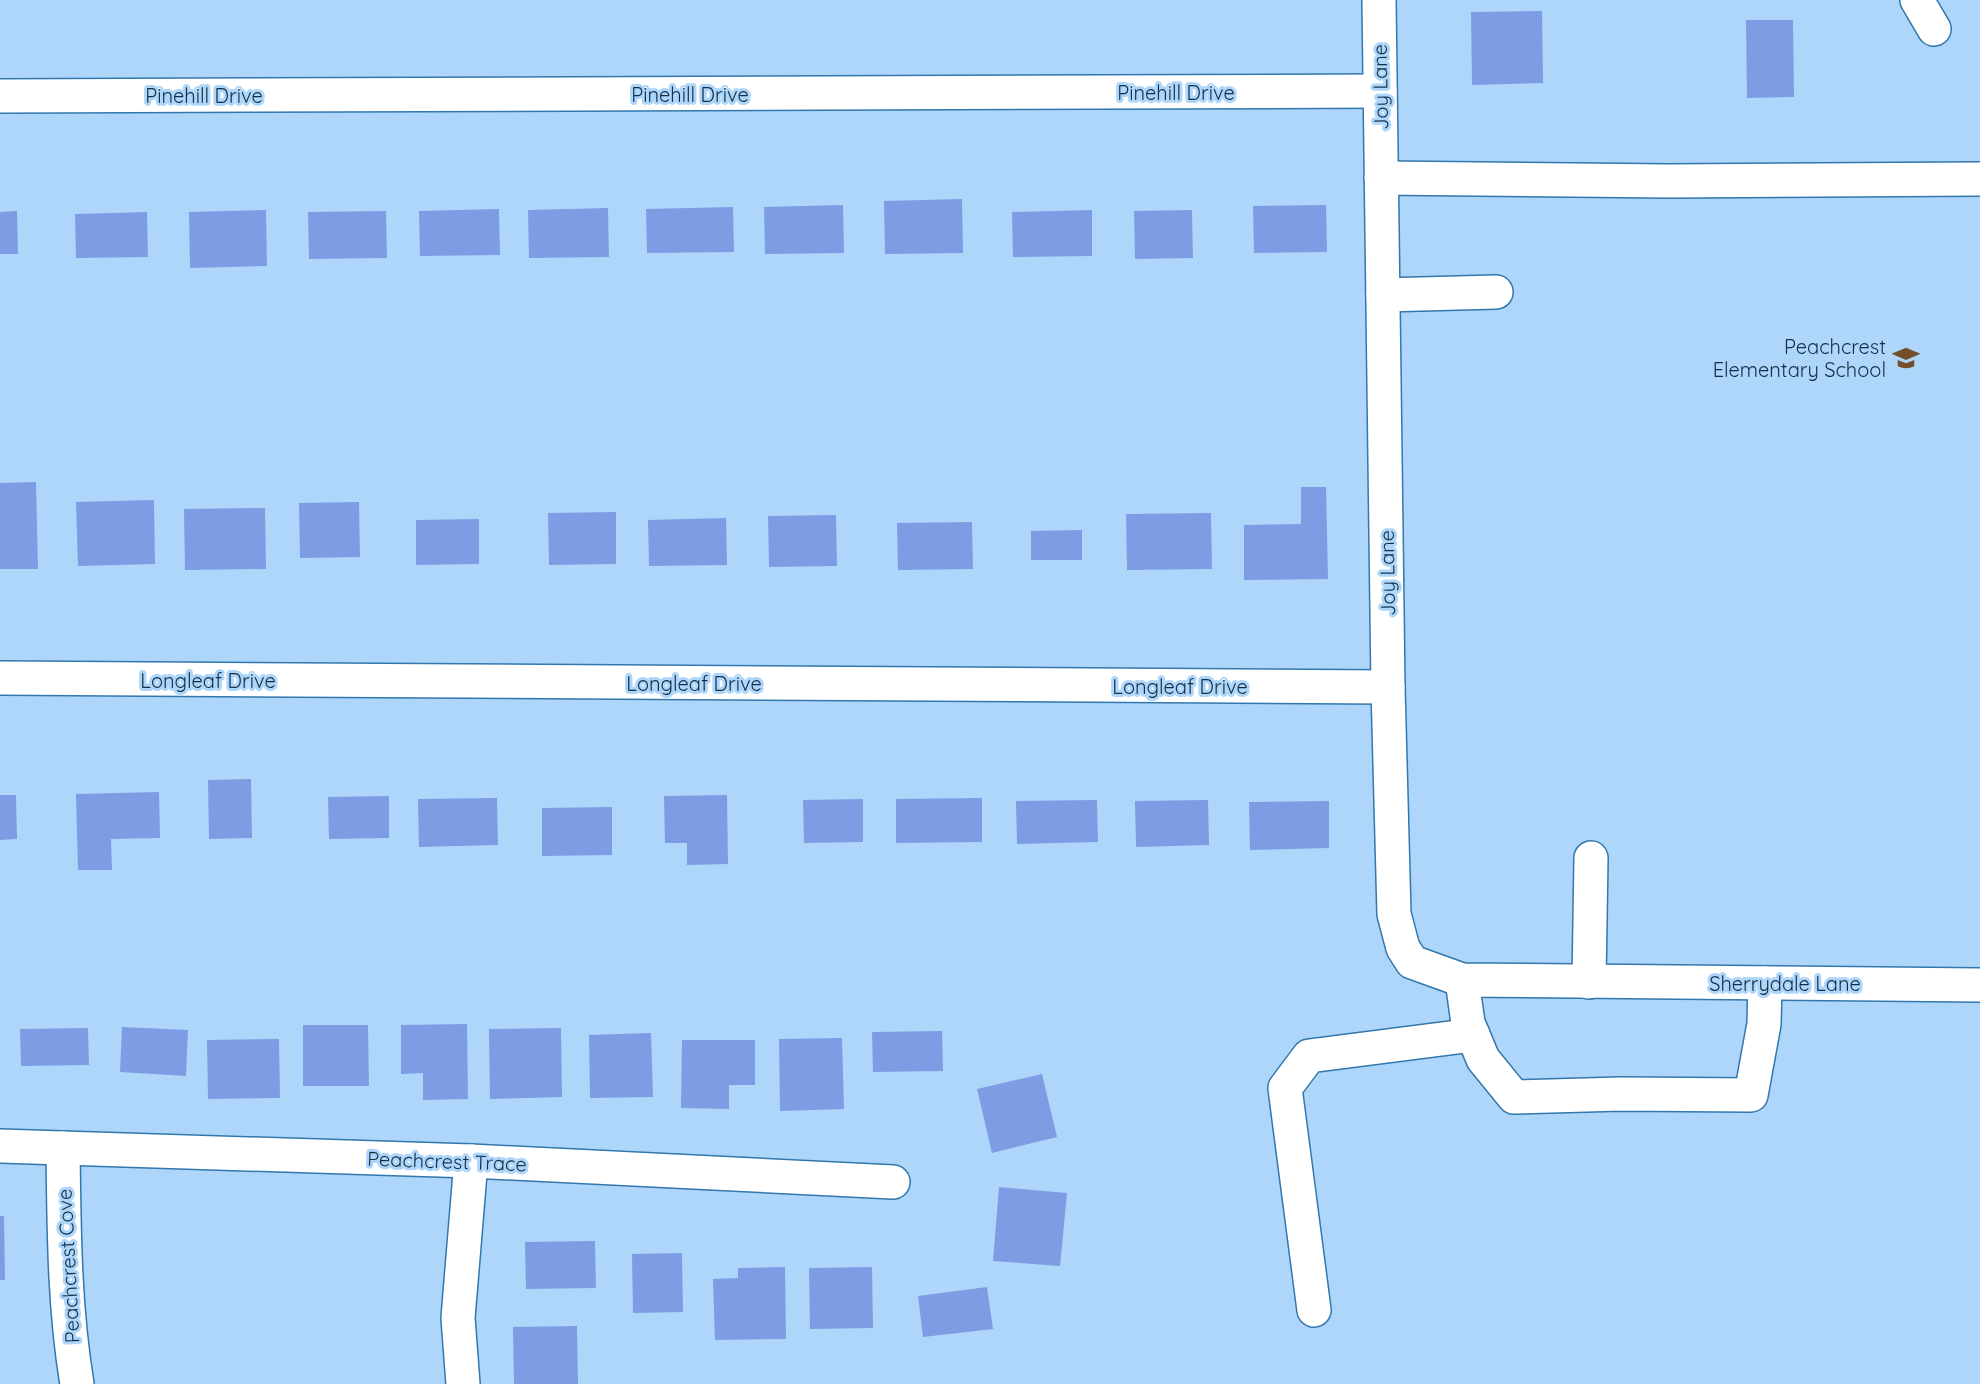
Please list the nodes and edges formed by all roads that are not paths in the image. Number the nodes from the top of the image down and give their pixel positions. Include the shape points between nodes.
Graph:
1 (1379, 0) edge
2 (1917, 0) edge
3 (1934, 29) dead end
4 (1380, 92) junction
5 (0, 96) edge
6 (1381, 178) junction
7 (1980, 179) edge
8 (1496, 292) dead end
9 (1383, 295) junction
10 (0, 678) edge
11 (1388, 687) junction
12 (1591, 858) dead end
13 (1462, 980) junction
14 (1589, 982) junction
15 (1765, 983) junction
16 (1980, 985) edge
17 (1473, 1035) junction
18 (0, 1146) edge
19 (63, 1148) junction
20 (471, 1161) junction
21 (893, 1182) dead end
22 (1314, 1310) dead end
23 (77, 1384) edge
24 (463, 1384) edge

1 - 4 street, Joy Lane
2 - 3 street
4 - 5 street, Pinehill Drive
4 - 6 street, Joy Lane
6 - 7 street
6 - 9 street, Joy Lane
8 - 9 street
9 - 11 street, Joy Lane
10 - 11 street, Longleaf Drive
11 - 13 street, Joy Lane via 1394,914 1403,948 1412,962
12 - 14 street
13 - 14 street, Joy Lane
13 - 17 street
14 - 15 street, Sherrydale Lane
15 - 16 street, Sherrydale Lane
15 - 17 street via 1764,1024 1750,1095 1514,1097 1483,1059
17 - 22 street via 1309,1056 1285,1088
18 - 19 street, Peachcrest Trace
19 - 20 street, Peachcrest Trace
19 - 23 street, Peachcrest Cove via 64,1245
20 - 21 street, Peachcrest Trace
20 - 24 street via 458,1318

